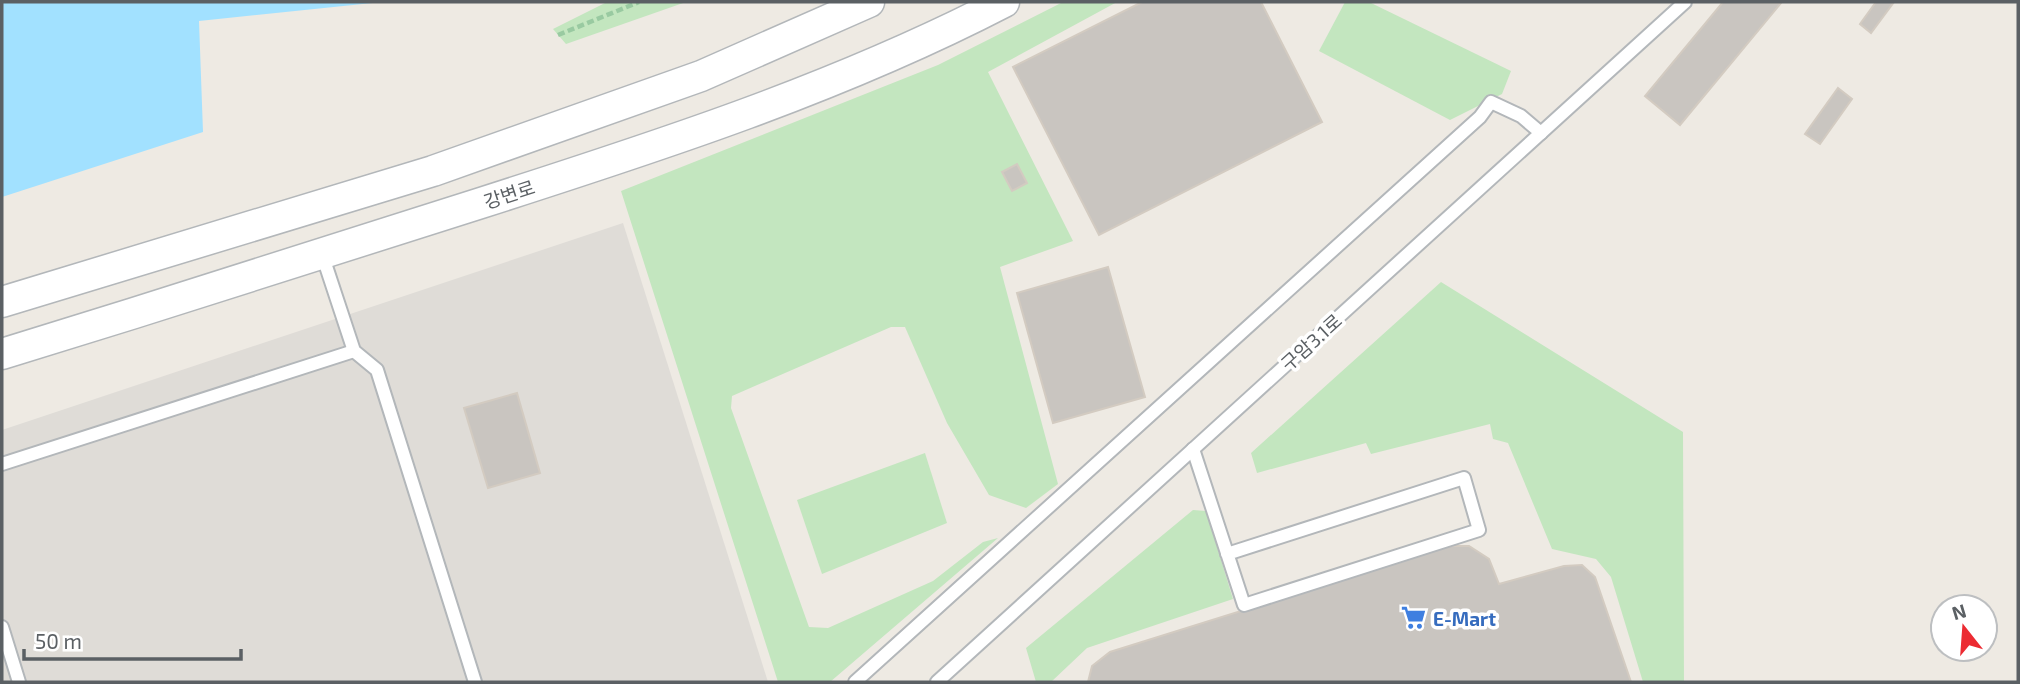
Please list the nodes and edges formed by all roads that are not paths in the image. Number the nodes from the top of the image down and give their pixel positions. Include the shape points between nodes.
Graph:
1 (869, 2) edge
2 (1004, 2) edge
3 (1685, 2) edge
4 (1541, 132) junction
5 (322, 254) junction
6 (2, 302) edge
7 (354, 351) junction
8 (2, 354) edge
9 (1193, 449) junction
10 (2, 464) edge
11 (1227, 554) junction
12 (2, 627) edge
13 (19, 682) edge
14 (475, 682) edge
15 (855, 682) edge
16 (937, 682) edge

1 - 6 street via 701,76 433,172
2 - 5 street, 강변로 via 841,79 648,149
3 - 4 lane, 구암3.1로
4 - 9 lane, 구암3.1로
4 - 15 lane via 1492,102 1470,127
5 - 7 lane
5 - 8 street, 강변로
7 - 10 lane
7 - 14 lane via 377,370
9 - 11 lane
9 - 16 lane, 구암3.1로
11 - 11 lane via 1244,605 1479,530 1464,478
12 - 13 lane

